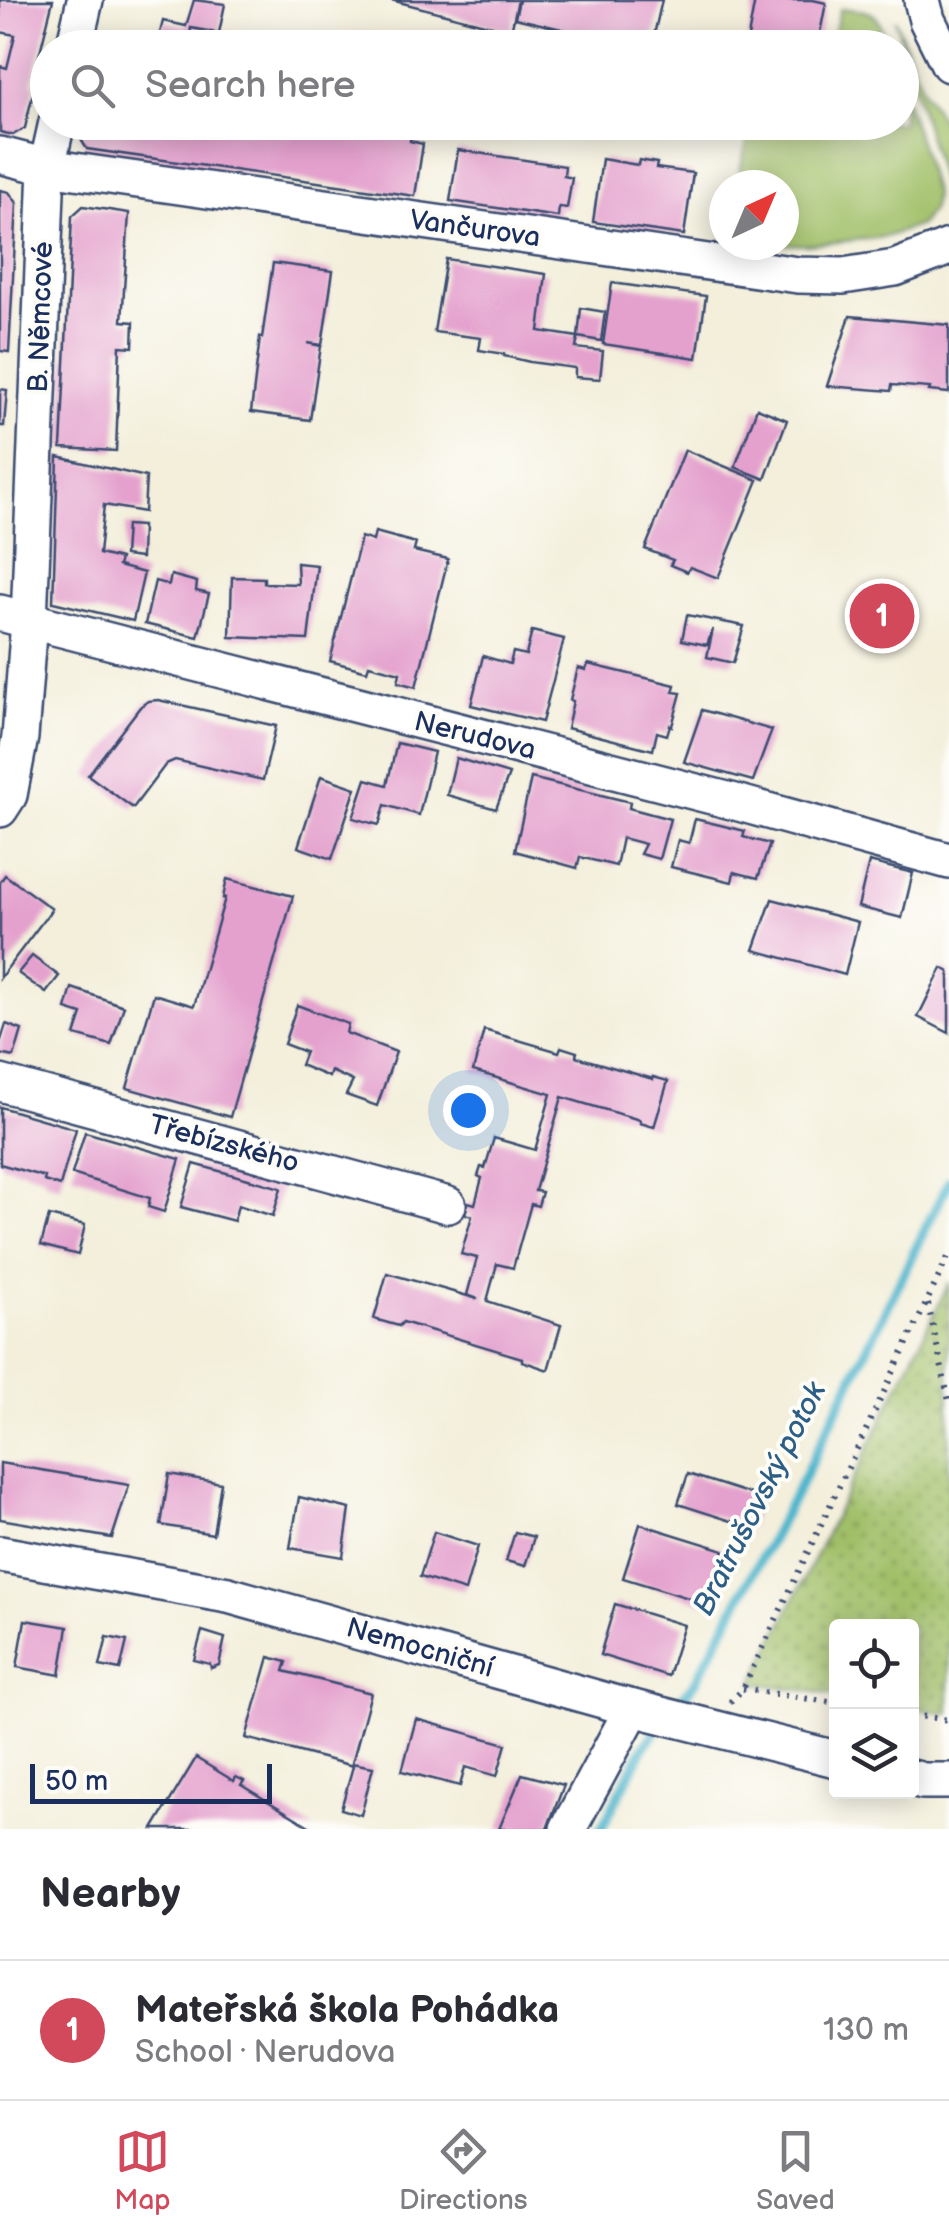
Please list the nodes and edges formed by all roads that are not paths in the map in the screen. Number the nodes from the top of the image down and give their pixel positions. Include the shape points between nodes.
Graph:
1 (84, 0) edge
2 (922, 0) edge
3 (78, 30) edge
4 (949, 64) edge
5 (53, 140) edge
6 (0, 156) edge
7 (47, 167) junction
8 (949, 248) edge
9 (15, 617) edge
10 (0, 809) edge
11 (949, 860) edge
12 (0, 1083) edge
13 (448, 1205) dead end
14 (0, 1554) edge
15 (669, 1717) junction
16 (829, 1757) edge
17 (919, 1779) edge
18 (949, 1782) edge
19 (568, 1829) edge

1 - 3 street
2 - 4 street
5 - 7 street, B. Němcové
6 - 7 street, Vančurova
7 - 8 street, Vančurova via 798,276 895,268
7 - 9 street, B. Němcové
9 - 10 street, B. Němcové via 20,737
9 - 11 street, Nerudova
12 - 13 street, Třebízského
14 - 15 street, Nemocniční via 228,1595
15 - 16 street, Nemocniční
15 - 19 street
17 - 18 street

